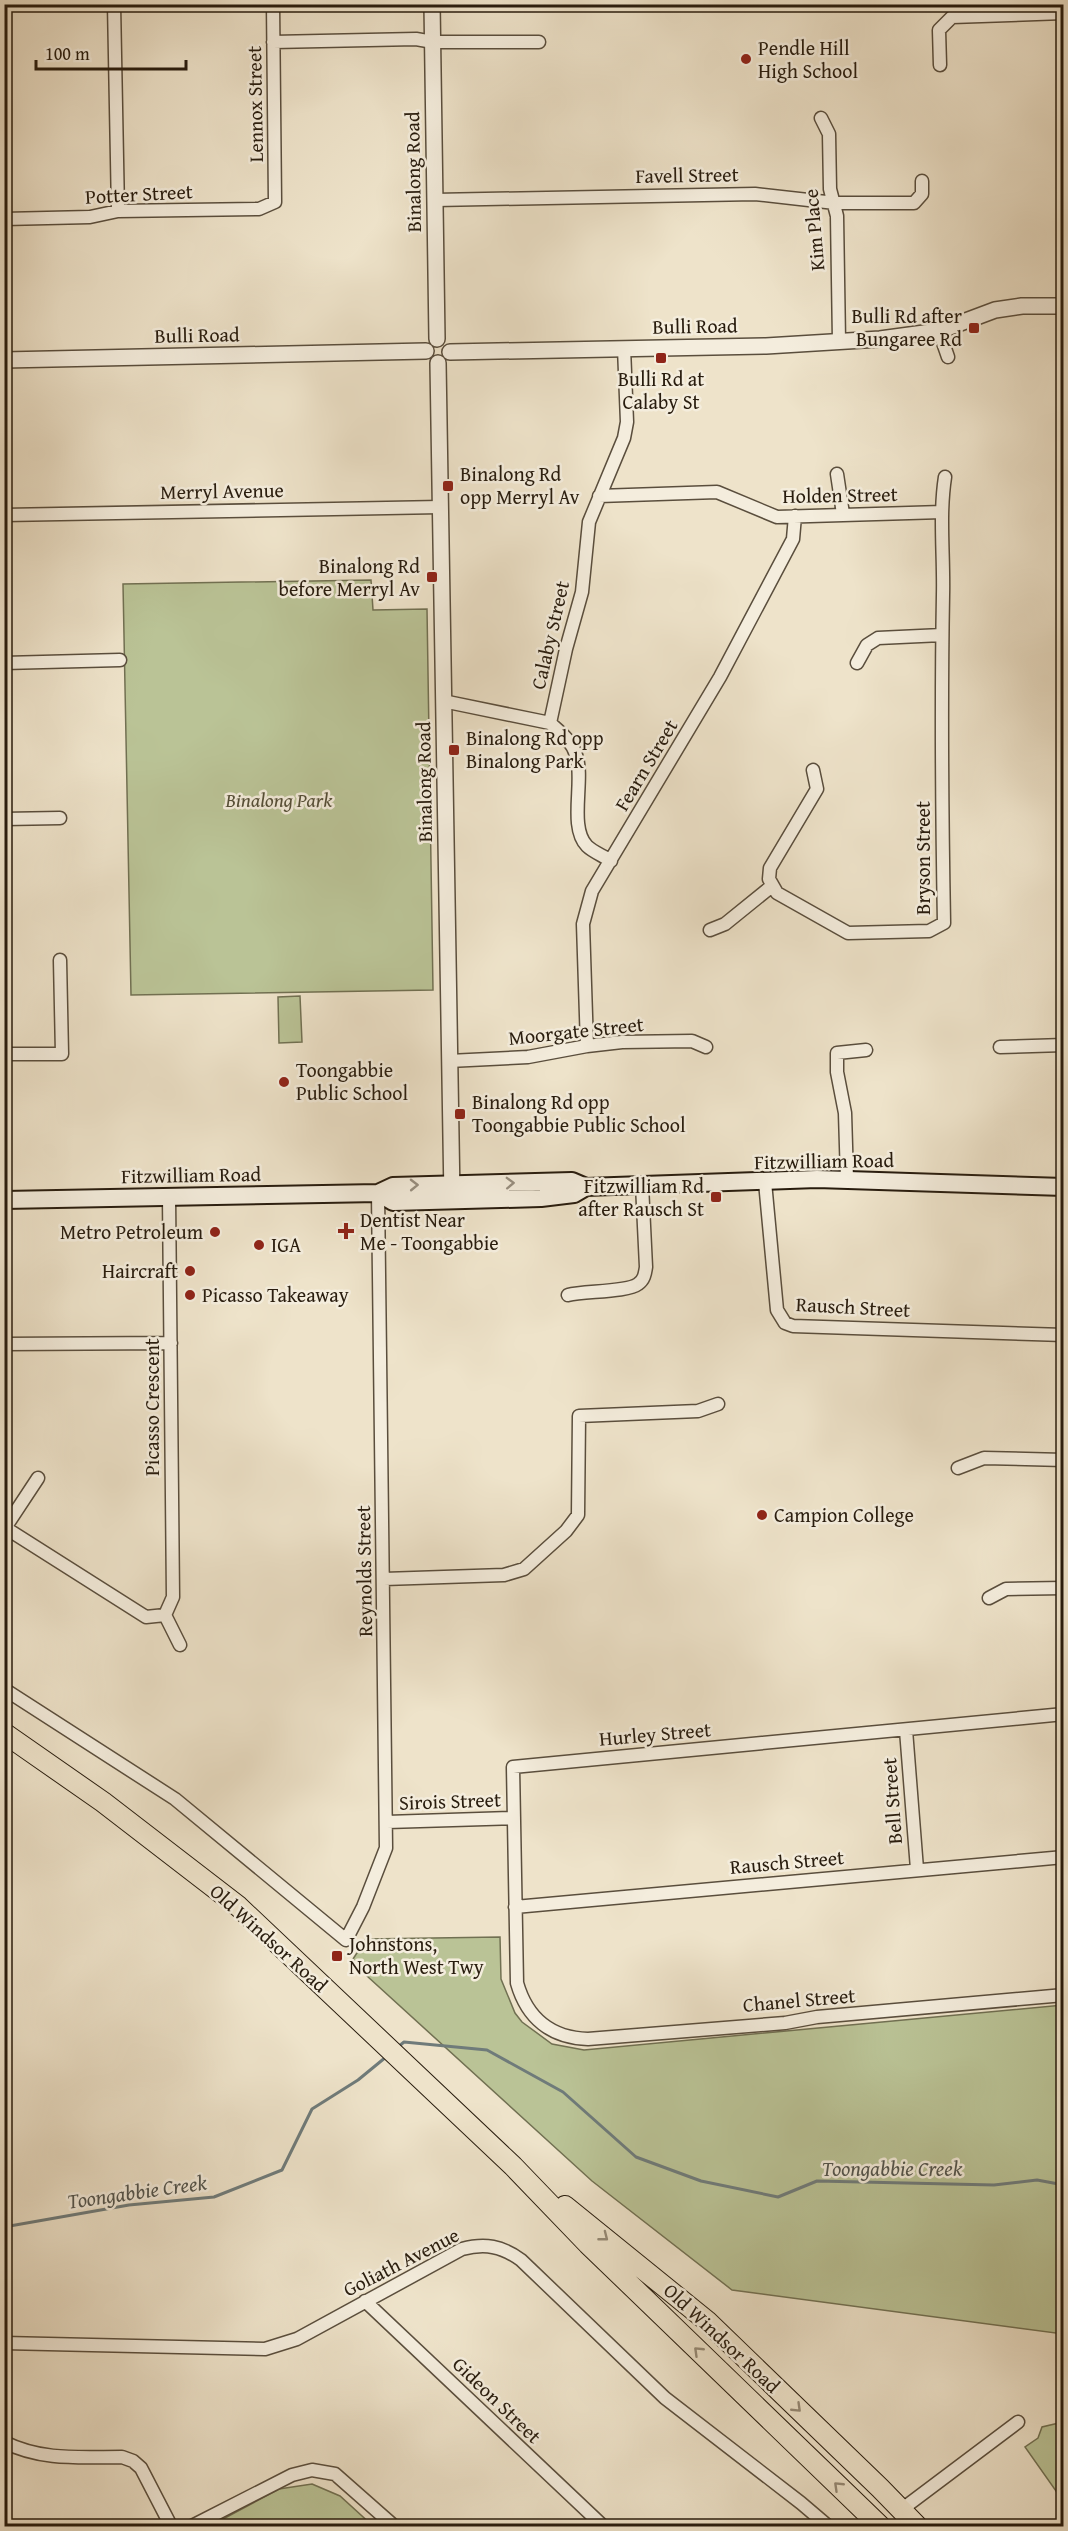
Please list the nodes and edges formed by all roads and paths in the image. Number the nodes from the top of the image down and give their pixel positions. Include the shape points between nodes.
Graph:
1 (114, 4) edge
2 (273, 4) edge
3 (432, 4) edge
4 (1064, 13) edge
5 (273, 42) junction
6 (433, 42) junction
7 (539, 42) dead end
8 (940, 65) dead end
9 (821, 118) dead end
10 (922, 181) dead end
11 (435, 200) junction
12 (275, 202) joint
13 (835, 203) junction
14 (118, 211) junction
15 (4, 219) edge
16 (1064, 306) edge
17 (939, 331) junction
18 (437, 339) junction
19 (839, 341) junction
20 (624, 348) junction
21 (426, 351) junction
22 (450, 352) junction
23 (948, 357) dead end
24 (4, 360) edge
25 (438, 363) junction
26 (837, 474) dead end
27 (945, 477) dead end
28 (599, 496) junction
29 (440, 507) junction
30 (942, 512) junction
31 (843, 514) junction
32 (4, 515) edge
33 (795, 516) junction
34 (942, 635) junction
35 (120, 660) dead end
36 (4, 663) edge
37 (857, 663) dead end
38 (443, 701) junction
39 (550, 723) junction
40 (813, 770) dead end
41 (60, 818) dead end
42 (4, 819) edge
43 (611, 861) junction
44 (772, 886) junction
45 (710, 930) dead end
46 (60, 960) dead end
47 (1064, 1045) edge
48 (587, 1046) junction
49 (706, 1047) dead end
50 (1000, 1047) dead end
51 (866, 1050) dead end
52 (4, 1054) edge
53 (450, 1061) junction
54 (847, 1179) junction
55 (765, 1182) junction
56 (642, 1185) junction
57 (1064, 1187) edge
58 (378, 1192) junction
59 (452, 1192) junction
60 (169, 1197) junction
61 (4, 1200) edge
62 (568, 1295) dead end
63 (1064, 1335) edge
64 (171, 1343) junction
65 (4, 1344) edge
66 (718, 1404) dead end
67 (1064, 1460) edge
68 (958, 1468) dead end
69 (38, 1478) dead end
70 (5, 1527) edge
71 (384, 1580) junction
72 (1064, 1588) edge
73 (989, 1598) dead end
74 (165, 1615) junction
75 (180, 1645) dead end
76 (4, 1689) edge
77 (1064, 1714) edge
78 (906, 1730) junction
79 (5, 1733) edge
80 (514, 1818) junction
81 (387, 1822) junction
82 (1064, 1857) edge
83 (917, 1869) junction
84 (515, 1907) junction
85 (1064, 1995) edge
86 (541, 2024) joint
87 (513, 2166) junction
88 (365, 2301) junction
89 (4, 2343) edge
90 (1018, 2422) dead end
91 (4, 2442) edge
92 (901, 2510) junction
93 (171, 2526) edge
94 (192, 2526) edge
95 (394, 2526) edge
96 (603, 2526) edge
97 (828, 2526) edge
98 (880, 2526) edge
99 (917, 2526) edge

1 - 14 street
2 - 5 street, Lennox Street
3 - 6 street, Binalong Road
4 - 8 street via 952,17 939,30
5 - 6 street
5 - 12 street, Lennox Street
6 - 7 street
6 - 11 street, Binalong Road
9 - 13 street, Kim Place via 829,134 830,189
10 - 13 street, Favell Street via 922,194 914,203
11 - 13 street, Favell Street via 755,194
11 - 18 street, Binalong Road
12 - 14 street, Potter Street via 259,208
13 - 19 street, Kim Place
14 - 15 street, Potter Street via 90,217
16 - 17 street, Bulli Road via 995,310
17 - 19 street, Bulli Road
17 - 23 street
18 - 21 street
18 - 22 street via 448,344
19 - 20 street, Bulli Road
20 - 22 street, Bulli Road
20 - 28 street, Calaby Street via 627,422
21 - 24 street, Bulli Road
21 - 25 street via 428,358
22 - 25 street via 448,358
25 - 29 street, Binalong Road
26 - 31 street
27 - 30 street, Bryson Street
28 - 33 street, Holden Street via 717,492 767,514
28 - 39 street, Calaby Street via 587,535 582,592
29 - 32 street, Merryl Avenue
29 - 38 street, Binalong Road
30 - 31 street, Holden Street
30 - 34 street, Bryson Street
31 - 33 street, Holden Street
33 - 43 street, Fearn Street via 793,539 726,667
34 - 37 street via 878,638 867,645
34 - 44 street, Bryson Street via 944,924 929,931 848,933 777,893
35 - 36 street
38 - 39 street
38 - 53 street, Binalong Road
39 - 43 street via 576,753 579,829 583,840
40 - 44 street via 817,789 770,868
41 - 42 street
43 - 48 street, Fearn Street via 592,891 583,924
44 - 45 street via 725,924
46 - 52 street via 62,1054
47 - 50 street
48 - 49 street, Moorgate Street via 692,1041
48 - 53 street, Moorgate Street via 528,1057
51 - 54 street via 837,1053 845,1113
53 - 59 street, Binalong Road
54 - 55 main road, Fitzwilliam Road
54 - 57 main road, Fitzwilliam Road
55 - 56 main road, Fitzwilliam Road
55 - 63 street, Rausch Street via 777,1310 785,1323
56 - 59 main road, Fitzwilliam Road via 586,1186 574,1194 541,1198
56 - 62 street via 644,1278 626,1289
58 - 59 main road, Fitzwilliam Road via 393,1202
58 - 60 main road, Fitzwilliam Road
58 - 71 street, Reynolds Street
60 - 61 main road, Fitzwilliam Road
60 - 64 street, Picasso Crescent
64 - 65 street
64 - 74 street, Picasso Crescent via 173,1597
66 - 71 street via 698,1411 579,1416 578,1515 566,1531 515,1574
67 - 68 street via 984,1458
69 - 70 street
70 - 74 street via 146,1617
71 - 81 street, Reynolds Street
72 - 73 street via 1006,1589
74 - 75 street
76 - 81 street, Reynolds Street via 175,1799 346,1940 387,1848
77 - 78 street, Hurley Street
78 - 80 street, Hurley Street via 513,1767
78 - 83 street, Bell Street
79 - 87 highway, Old Windsor Road via 103,1802 238,1906
80 - 81 street, Sirois Street
80 - 84 street, Hurley Street
82 - 83 street, Rausch Street
83 - 84 street, Rausch Street
84 - 86 street, Hurley Street via 517,1983 525,2005
85 - 86 street, Chanel Street via 588,2038 566,2037
87 -> 92 highway, Old Windsor Road via 707,2321
98 -> 87 highway, Old Windsor Road via 588,2244
88 - 89 street, Goliath Avenue via 297,2339 265,2349
88 - 96 street, Gideon Street
88 - 97 street, Goliath Avenue via 462,2249 477,2245 508,2250 665,2398
90 - 92 street
91 - 93 street via 43,2456 122,2457 133,2461 141,2468
92 - 99 highway, Old Windsor Road
94 - 95 street via 292,2475 312,2470 335,2474

